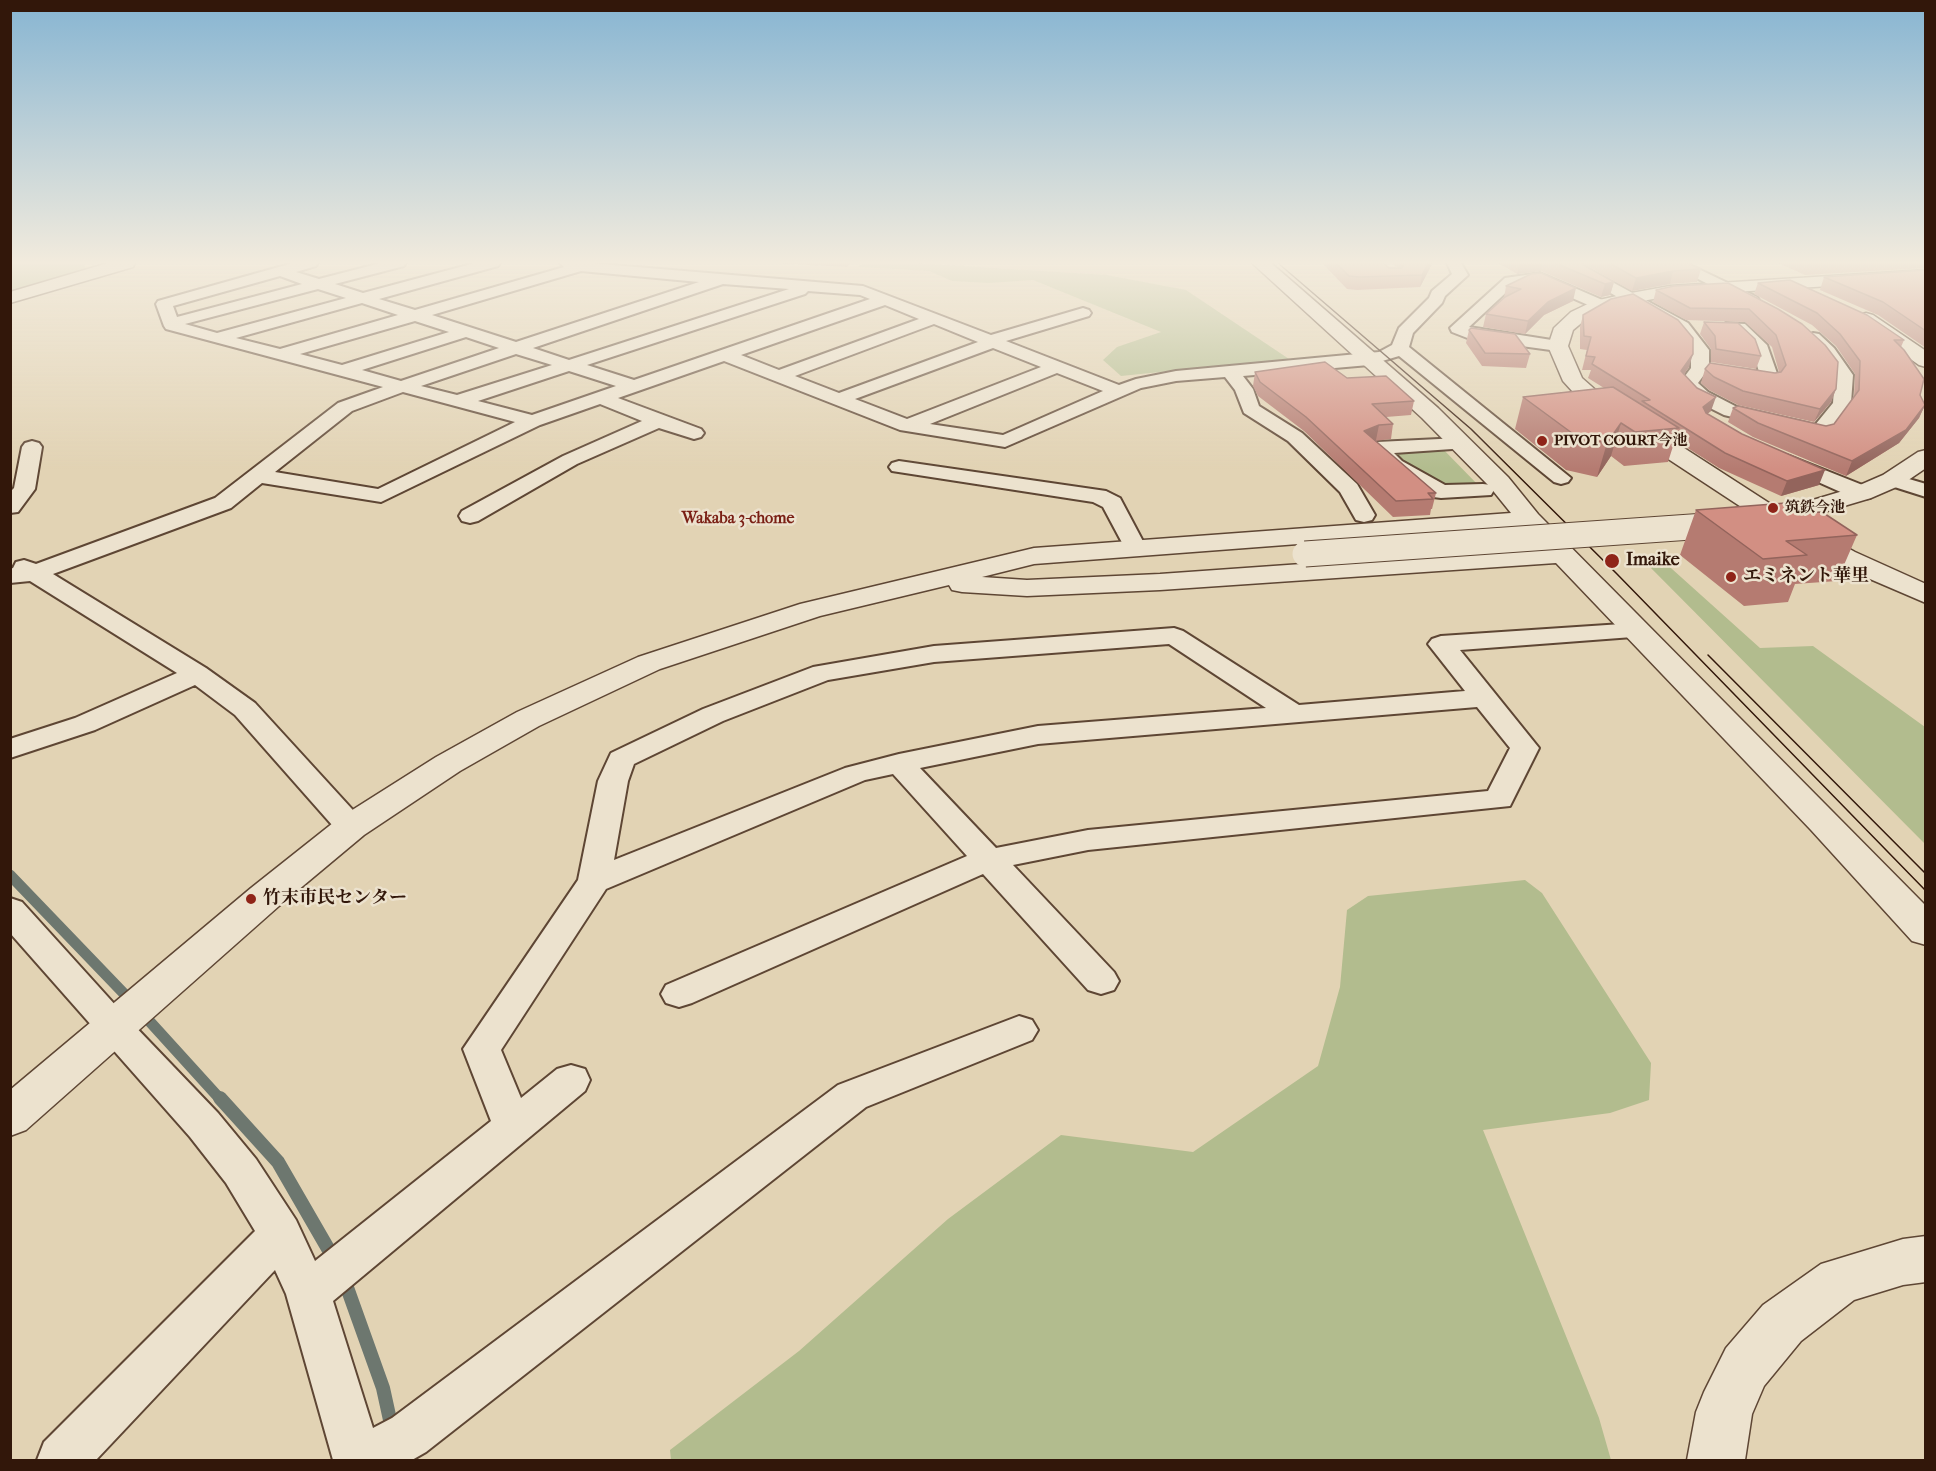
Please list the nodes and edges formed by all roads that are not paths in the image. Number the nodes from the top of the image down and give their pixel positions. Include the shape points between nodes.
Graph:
1 (196, 332) edge
2 (239, 332) edge
3 (359, 332) edge
4 (466, 332) joint
5 (565, 332) edge
6 (674, 332) edge
7 (793, 332) edge
8 (899, 332) edge
9 (965, 332) edge
10 (1024, 332) edge
11 (1337, 332) edge
12 (1406, 332) edge
13 (1465, 332) edge
14 (1563, 332) edge
15 (1686, 332) edge
16 (1743, 332) edge
17 (1804, 332) edge
18 (1885, 332) edge
19 (1903, 332) edge
20 (219, 337) junction
21 (991, 342) junction
22 (1558, 346) junction
23 (516, 348) junction
24 (1400, 348) junction
25 (283, 354) junction
26 (725, 355) junction
27 (1926, 356) edge
28 (1369, 360) junction
29 (1926, 361) edge
30 (572, 365) junction
31 (1056, 367) junction
32 (345, 370) junction
33 (1712, 370) junction
34 (1230, 372) junction
35 (779, 376) junction
36 (403, 386) junction
37 (633, 386) junction
38 (1121, 392) junction
39 (602, 398) junction
40 (839, 399) junction
41 (462, 400) junction
42 (533, 421) junction
43 (658, 421) junction
44 (907, 426) junction
45 (694, 434) dead end
46 (1460, 444) junction
47 (32, 447) dead end
48 (1765, 452) edge
49 (1926, 457) edge
50 (899, 467) dead end
51 (259, 476) junction
52 (1560, 478) dead end
53 (1892, 480) junction
54 (1484, 490) dead end
55 (1926, 491) edge
56 (1862, 493) junction
57 (10, 507) edge
58 (1364, 515) dead end
59 (470, 516) dead end
60 (1529, 519) junction
61 (1135, 547) junction
62 (1563, 554) junction
63 (10, 560) edge
64 (23, 574) edge
65 (927, 582) junction
66 (1926, 595) edge
67 (1637, 631) junction
68 (197, 674) junction
69 (1483, 698) junction
70 (1293, 713) junction
71 (10, 749) edge
72 (899, 763) junction
73 (351, 827) junction
74 (987, 860) junction
75 (594, 880) junction
76 (10, 910) edge
77 (1926, 931) edge
78 (1101, 981) dead end
79 (679, 994) dead end
80 (114, 1028) junction
81 (1018, 1030) dead end
82 (571, 1080) dead end
83 (10, 1117) edge
84 (513, 1126) junction
85 (281, 1234) junction
86 (1926, 1259) edge
87 (308, 1294) junction
88 (62, 1461) edge
89 (358, 1461) edge
90 (365, 1461) edge
91 (1716, 1461) edge

1 - 20 street
2 - 20 street
3 - 25 street
4 - 23 street
4 - 32 street
5 - 23 street
6 - 30 street
7 - 26 street
8 - 35 street
9 - 21 street
10 - 21 street
11 - 28 street
12 - 24 street
13 - 22 street
14 - 22 street
15 - 33 street
16 - 33 street via 1761,349 1770,379
17 - 33 street via 1828,352 1844,375 1842,403 1820,432 1725,419 1689,384
18 - 29 street
19 - 27 street
20 - 25 street
21 - 31 street
21 - 40 street
22 - 66 street via 1573,381 1599,404 1803,535
23 - 30 street
23 - 36 street
24 - 28 street
24 - 52 street
25 - 32 street
26 - 35 street
26 - 37 street
28 - 34 street
28 - 46 street
30 - 37 street
30 - 41 street
31 - 38 street
31 - 44 street
32 - 36 street
34 - 38 street via 1176,376 1136,384
34 - 58 street via 1244,389 1251,410 1302,443 1349,489
35 - 40 street
36 - 41 street
36 - 51 street via 345,407
37 - 39 street
38 - 44 street via 1005,441
39 - 42 street
39 - 43 street
40 - 44 street
41 - 42 street
42 - 51 street via 381,496
43 - 45 street
43 - 59 street via 570,460
46 - 54 street via 1377,448 1395,465 1441,492
46 - 60 street
47 - 57 street via 24,489
48 - 56 street
49 - 53 street
50 - 61 street via 1098,496 1112,503
51 - 64 street via 223,503
53 - 55 street
53 - 56 street
56 - 65 street, bridge via 1795,513 1726,524
60 - 61 street
60 - 62 street
61 - 65 street via 1034,556
62 - 65 street via 1027,588
62 - 67 street
63 - 64 street
64 - 68 street
65 - 73 street via 810,610 649,663 528,719 448,764
67 - 69 street via 1441,644
67 - 77 street
68 - 71 street via 85,723
68 - 73 street via 245,709
69 - 70 street
69 - 74 street via 1525,748 1498,799 1088,840
70 - 72 street via 1038,735
70 - 75 street via 1174,636 934,654 822,673 713,715 621,759 613,781
72 - 74 street
72 - 75 street via 855,774
73 - 80 street
74 - 78 street
74 - 79 street
75 - 84 street via 482,1049
76 - 80 street
80 - 83 street
80 - 85 street via 204,1125 241,1171
81 - 90 street via 852,1096 409,1435
82 - 84 street
84 - 87 street
85 - 87 street
85 - 88 street
86 - 91 street via 1839,1281 1782,1323 1745,1367 1724,1412
87 - 89 street

